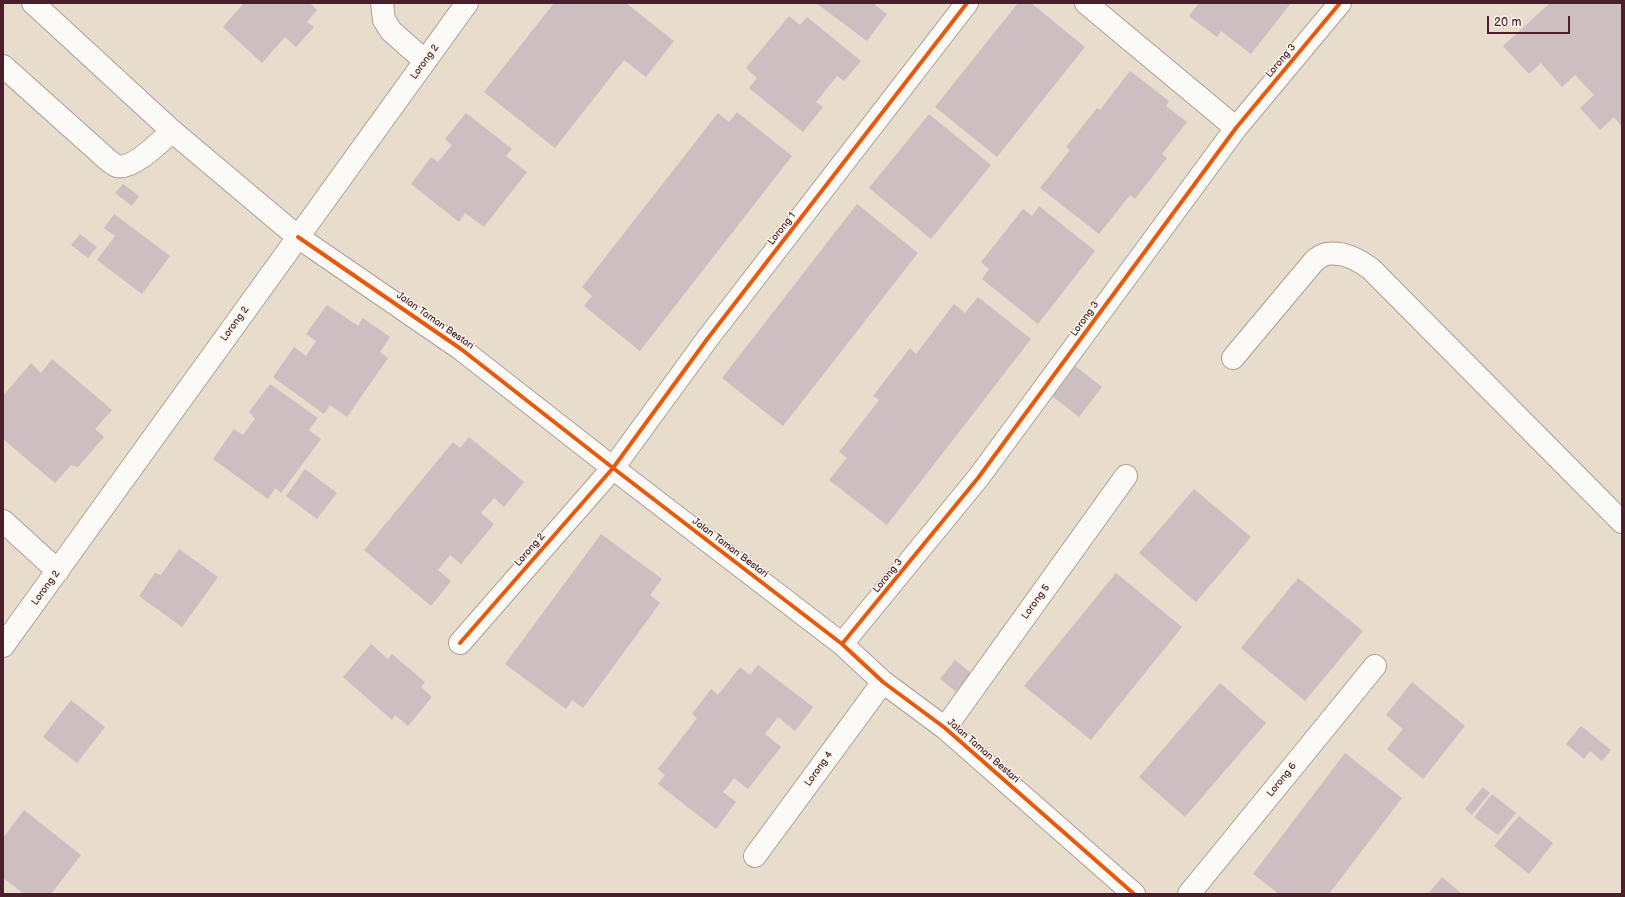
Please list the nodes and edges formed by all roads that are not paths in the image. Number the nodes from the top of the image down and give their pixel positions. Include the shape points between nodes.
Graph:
1 (33, 3) edge
2 (382, 3) edge
3 (467, 3) edge
4 (967, 3) edge
5 (1086, 3) edge
6 (1340, 3) edge
7 (425, 61) junction
8 (3, 66) edge
9 (1236, 128) junction
10 (172, 131) junction
11 (298, 237) junction
12 (1233, 358) dead end
13 (613, 468) junction
14 (1126, 476) dead end
15 (3, 521) edge
16 (1622, 522) edge
17 (58, 571) junction
18 (460, 643) dead end
19 (842, 644) junction
20 (3, 646) edge
21 (1375, 666) dead end
22 (883, 682) junction
23 (945, 728) junction
24 (755, 856) dead end
25 (1134, 894) edge
26 (1189, 894) edge

1 - 10 street, Jalan Taman Bestari
2 - 7 street via 384,20 391,31
3 - 7 street, Lorong 2
4 - 13 street, Lorong 1 via 708,338
5 - 9 street
6 - 9 street, Lorong 3
7 - 11 street, Lorong 2
8 - 10 street via 117,166 133,163
9 - 19 street, Lorong 3 via 978,478
10 - 11 street, Jalan Taman Bestari
11 - 13 street, Jalan Taman Bestari via 461,349
11 - 17 street, Lorong 2
12 - 16 street via 1315,260 1326,254 1342,254 1356,258 1371,269
13 - 18 street, Lorong 2
13 - 19 street, Jalan Taman Bestari
14 - 23 street, Lorong 5
15 - 17 street
17 - 20 street, Lorong 2
19 - 22 street, Jalan Taman Bestari
21 - 26 street, Lorong 6
22 - 23 street, Jalan Taman Bestari
22 - 24 street, Lorong 4
23 - 25 street, Jalan Taman Bestari

